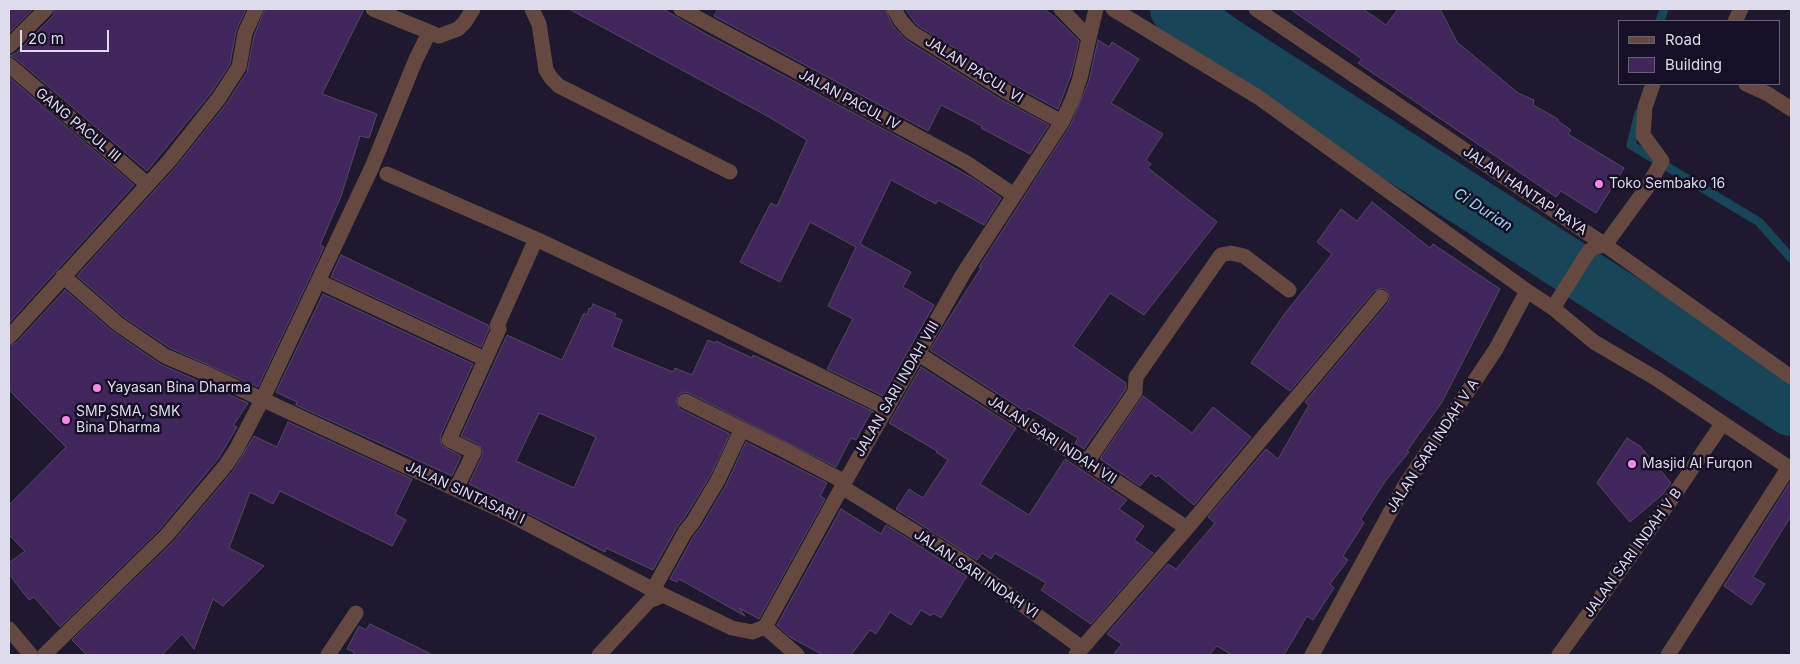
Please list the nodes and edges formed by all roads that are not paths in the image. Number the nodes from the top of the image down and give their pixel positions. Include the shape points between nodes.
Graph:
1 (46, 9) edge
2 (256, 9) edge
3 (374, 9) edge
4 (473, 9) edge
5 (532, 9) edge
6 (681, 9) edge
7 (894, 9) edge
8 (1061, 9) edge
9 (1096, 9) edge
10 (1113, 9) edge
11 (1256, 9) edge
12 (1742, 9) edge
13 (1736, 20) edge
14 (429, 33) junction
15 (1089, 38) junction
16 (12, 43) edge
17 (9, 65) edge
18 (1653, 85) edge
19 (1748, 85) edge
20 (1791, 109) edge
21 (1062, 122) junction
22 (730, 172) dead end
23 (387, 174) dead end
24 (147, 184) junction
25 (1014, 195) junction
26 (536, 240) junction
27 (1605, 245) junction
28 (63, 276) junction
29 (318, 281) junction
30 (1289, 290) dead end
31 (1527, 291) junction
32 (1381, 297) dead end
33 (1557, 302) junction
34 (9, 337) edge
35 (917, 353) junction
36 (485, 359) junction
37 (1791, 377) edge
38 (262, 400) junction
39 (685, 401) dead end
40 (886, 408) junction
41 (1722, 424) junction
42 (742, 429) junction
43 (1088, 462) junction
44 (1790, 468) edge
45 (843, 485) junction
46 (456, 489) junction
47 (1187, 528) junction
48 (658, 593) junction
49 (356, 613) dead end
50 (765, 627) junction
51 (9, 629) edge
52 (1079, 652) edge
53 (31, 655) edge
54 (44, 655) edge
55 (328, 655) edge
56 (599, 655) edge
57 (797, 655) edge
58 (1312, 655) edge
59 (1559, 655) edge
60 (1668, 655) edge

1 - 16 street
2 - 24 street via 245,33 239,66 231,79 175,154
3 - 14 street
4 - 14 street via 458,29 439,36
5 - 22 street via 539,24 546,70 559,86
6 - 25 street, JALAN PACUL IV via 965,162
7 - 21 street, JALAN PACUL VI via 911,32 1005,91
8 - 15 street
9 - 15 street, JALAN SARI INDAH VIII
10 - 31 street via 1258,97
11 - 27 street, JALAN HANTAP RAYA
12 - 13 street
14 - 29 street via 372,167
15 - 21 street, JALAN SARI INDAH VIII via 1074,98
17 - 24 street, GANG PACUL III
18 - 27 street via 1645,107 1643,135 1662,161
19 - 20 street
21 - 25 street, JALAN SARI INDAH VIII
23 - 26 street
24 - 28 street
25 - 35 street, JALAN SARI INDAH VIII
26 - 36 street
26 - 40 street
27 - 33 street via 1589,251
27 - 37 street, JALAN HANTAP RAYA
28 - 34 street
28 - 38 street, JALAN SINTASARI I via 118,324 165,356
29 - 36 street
29 - 38 street
30 - 43 street via 1244,256 1222,255 1136,377 1135,392
31 - 33 street
31 - 58 street, JALAN SARI INDAH V A via 1496,349 1404,487
32 - 47 street
33 - 41 street via 1594,342 1657,379
35 - 40 street, JALAN SARI INDAH VIII
35 - 43 street, JALAN SARI INDAH VII
36 - 46 street via 449,440 474,452
38 - 46 street, JALAN SINTASARI I
38 - 54 street via 226,465 166,536
39 - 42 street, JALAN SARI INDAH VI
40 - 45 street, JALAN SARI INDAH VIII
41 - 44 street
41 - 59 street, JALAN SARI INDAH V B
42 - 45 street, JALAN SARI INDAH VI
42 - 48 street via 718,480 685,532
43 - 47 street, JALAN SARI INDAH VII
44 - 60 street
45 - 50 street, JALAN SARI INDAH VIII
45 - 52 street, JALAN SARI INDAH VI via 965,563
46 - 48 street, JALAN SINTASARI I via 528,523
47 - 52 street
48 - 50 street, JALAN SINTASARI I via 732,628 752,632
48 - 56 street
49 - 55 street
50 - 57 street
51 - 53 street

